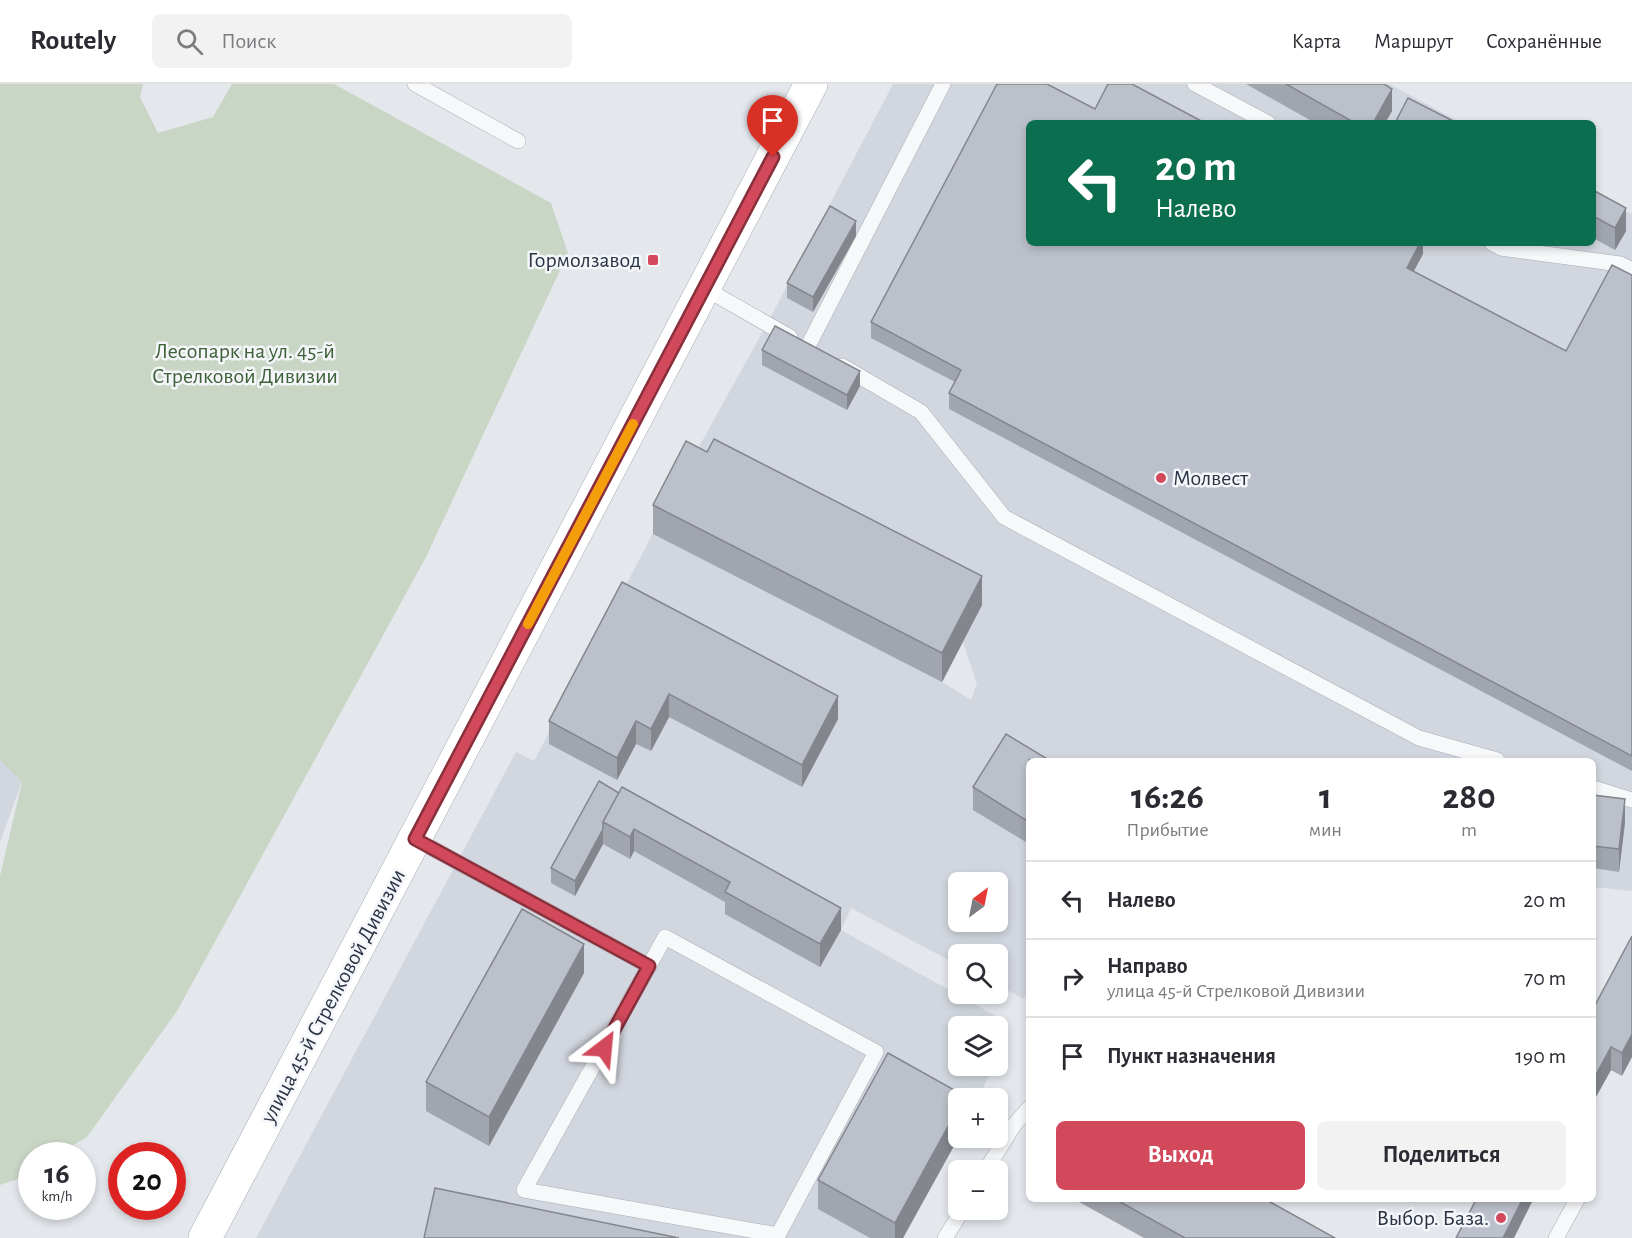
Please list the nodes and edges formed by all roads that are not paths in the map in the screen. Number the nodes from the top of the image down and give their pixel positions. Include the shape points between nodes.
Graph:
1 (415, 84) edge
2 (811, 84) edge
3 (943, 84) edge
4 (1195, 84) edge
5 (1262, 120) edge
6 (518, 141) dead end
7 (1497, 246) edge
8 (1632, 270) edge
9 (704, 288) junction
10 (818, 352) junction
11 (1490, 758) edge
12 (1596, 789) edge
13 (1632, 800) edge
14 (415, 839) junction
15 (649, 966) junction
16 (1026, 1111) edge
17 (992, 1160) edge
18 (1576, 1202) edge
19 (956, 1220) edge
20 (205, 1238) edge
21 (945, 1238) edge
22 (1556, 1238) edge

1 - 6 lane
2 - 9 street, улица 45-й Стрелковой Дивизии
3 - 10 lane
4 - 5 lane
7 - 8 lane via 1620,264
9 - 10 lane
9 - 14 street, улица 45-й Стрелковой Дивизии
10 - 11 lane via 921,412 1004,517 1419,738
12 - 13 lane
14 - 15 lane
14 - 20 street, улица 45-й Стрелковой Дивизии
15 - 15 lane via 664,937 876,1052 778,1235 525,1190
16 - 17 lane
18 - 22 lane
19 - 21 lane

